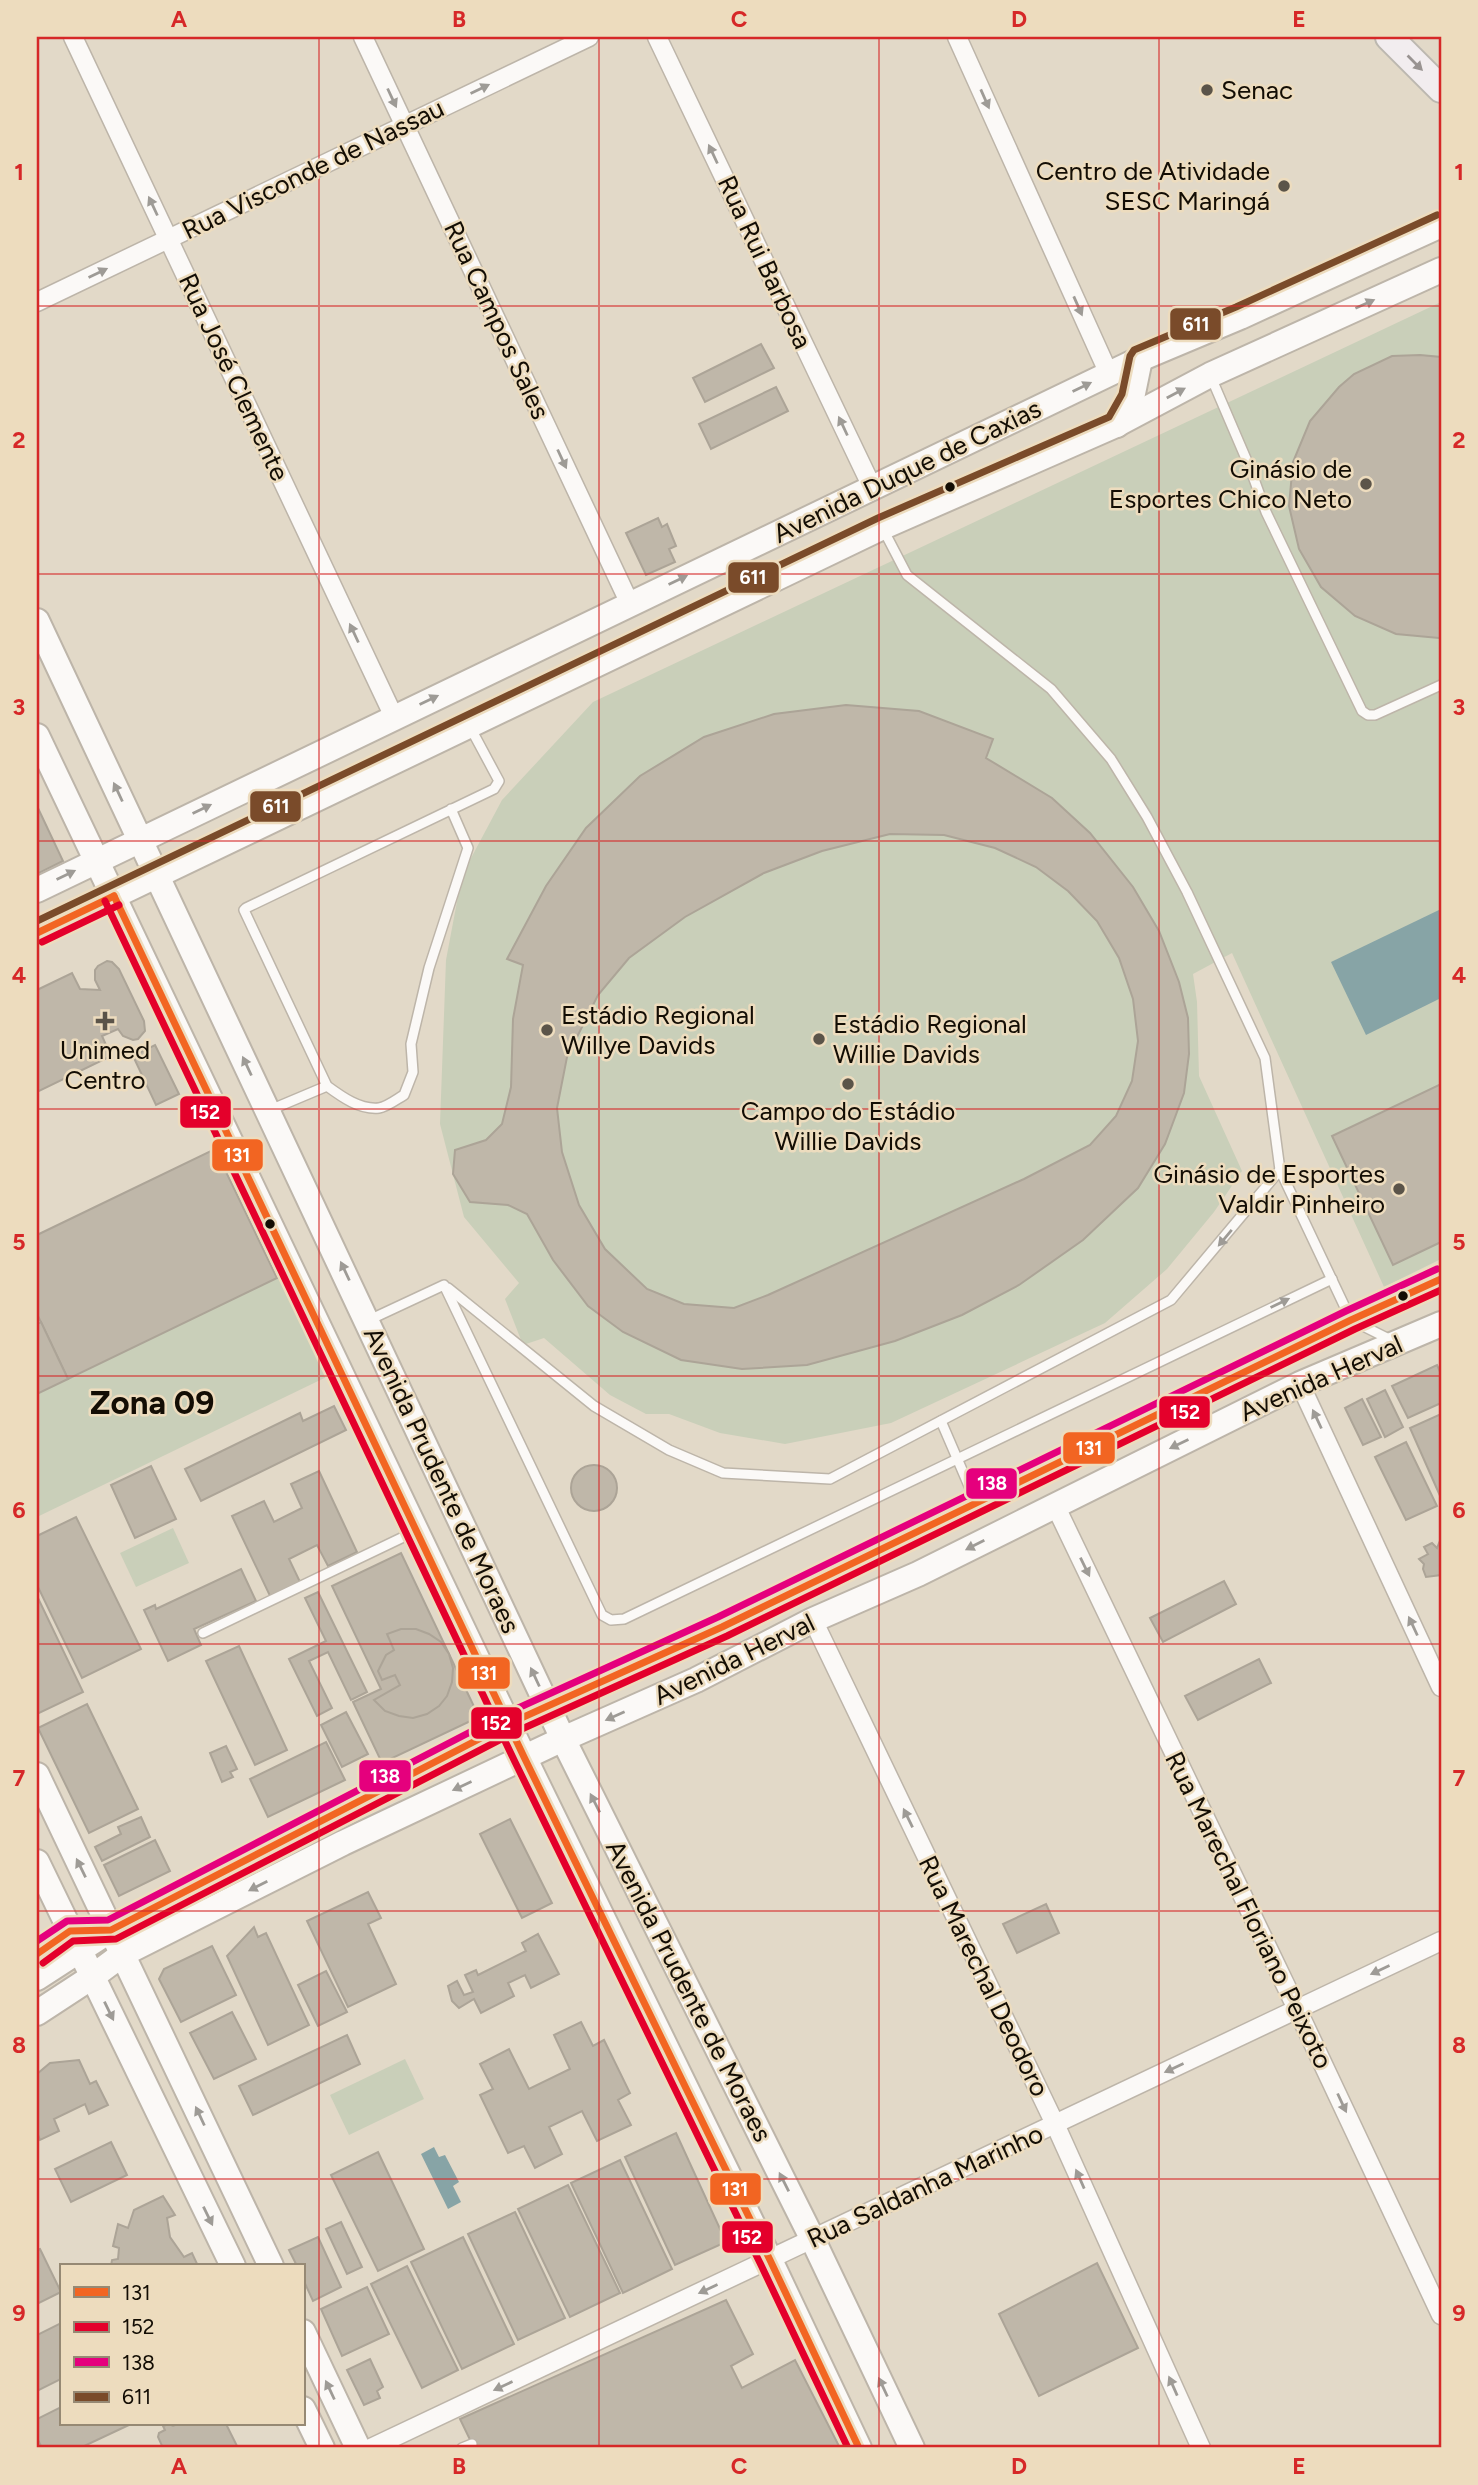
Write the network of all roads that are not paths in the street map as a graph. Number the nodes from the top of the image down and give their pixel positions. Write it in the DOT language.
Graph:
graph roads {
  1 [pos="73,37"];
  2 [pos="363,37"];
  3 [pos="589,37"];
  4 [pos="657,37"];
  5 [pos="957,37"];
  6 [pos="1388,37"];
  7 [pos="1441,89"];
  8 [pos="405,125"];
  9 [pos="1441,225"];
  10 [pos="168,239"];
  11 [pos="1441,270"];
  12 [pos="37,302"];
  13 [pos="1240,317"];
  14 [pos="1303,332"];
  15 [pos="1140,359"];
  16 [pos="1109,374"];
  17 [pos="1210,375"];
  18 [pos="1116,425"];
  19 [pos="872,487"];
  20 [pos="883,527"];
  21 [pos="630,604"];
  22 [pos="37,621"];
  23 [pos="1441,685"];
  24 [pos="394,717"];
  25 [pos="470,726"];
  26 [pos="37,736"];
  27 [pos="451,809"];
  28 [pos="140,839"];
  29 [pos="96,861"];
  30 [pos="157,876"];
  31 [pos="37,890"];
  32 [pos="114,896"];
  33 [pos="37,933"];
  34 [pos="327,1086"];
  35 [pos="268,1111"];
  36 [pos="1280,1170"];
  37 [pos="1332,1279"];
  38 [pos="1441,1279"];
  39 [pos="443,1285"];
  40 [pos="368,1320"];
  41 [pos="1351,1320"];
  42 [pos="1441,1324"];
  43 [pos="1397,1342"];
  44 [pos="1300,1384"];
  45 [pos="940,1421"];
  46 [pos="1116,1435"];
  47 [pos="958,1458"];
  48 [pos="1102,1482"];
  49 [pos="977,1503"];
  50 [pos="1055,1505"];
  51 [pos="417,1530"];
  52 [pos="855,1562"];
  53 [pos="918,1574"];
  54 [pos="813,1620"];
  55 [pos="722,1627"];
  56 [pos="203,1633"];
  57 [pos="696,1680"];
  58 [pos="1441,1688"];
  59 [pos="549,1707"];
  60 [pos="508,1724"];
  61 [pos="563,1739"];
  62 [pos="524,1757"];
  63 [pos="37,1775"];
  64 [pos="303,1829"];
  65 [pos="343,1843"];
  66 [pos="37,1862"];
  67 [pos="110,1930"];
  68 [pos="74,1941"];
  69 [pos="1441,1941"];
  70 [pos="37,1954"];
  71 [pos="122,1954"];
  72 [pos="92,1977"];
  73 [pos="37,1978"];
  74 [pos="1297,2009"];
  75 [pos="37,2013"];
  76 [pos="1055,2124"];
  77 [pos="813,2240"];
  78 [pos="770,2260"];
  79 [pos="232,2264"];
  80 [pos="270,2264"];
  81 [pos="1441,2315"];
  82 [pos="304,2334"];
  83 [pos="304,2411"];
  84 [pos="322,2448"];
  85 [pos="358,2448"];
  86 [pos="371,2448"];
  87 [pos="859,2448"];
  88 [pos="912,2448"];
  89 [pos="1201,2448"];
  10 -- 1 [label="street, Rua José Clemente, one-way"];
  2 -- 8 [label="street, Rua Campos Sales, one-way"];
  8 -- 3 [label="street, Rua Visconde de Nassau, one-way"];
  19 -- 4 [label="street, Rua Rui Barbosa, one-way"];
  5 -- 16 [label="street, one-way"];
  6 -- 7 [label="main road, one-way"];
  8 -- 10 [label="street, Rua Visconde de Nassau"];
  8 -- 21 [label="street, Rua Campos Sales, one-way"];
  9 -- 13 [label="main road, Avenida Duque de Caxias"];
  12 -- 10 [label="street, Rua Visconde de Nassau, one-way"];
  24 -- 10 [label="street, Rua José Clemente, one-way"];
  14 -- 11 [label="main road, Avenida Duque de Caxias, one-way"];
  13 -- 14 [label="main road"];
  13 -- 15 [label="main road, Avenida Duque de Caxias"];
  14 -- 17 [label="main road, Avenida Duque de Caxias"];
  15 -- 16 [label="main road, Avenida Duque de Caxias"];
  15 -- 18 [label="main road"];
  19 -- 16 [label="main road, Avenida Duque de Caxias, one-way"];
  18 -- 17 [label="main road, Avenida Duque de Caxias, one-way"];
  17 -- 23 [label="lane"];
  18 -- 20 [label="main road, Avenida Duque de Caxias"];
  21 -- 19 [label="main road, Avenida Duque de Caxias, one-way"];
  20 -- 25 [label="main road, Avenida Duque de Caxias"];
  20 -- 36 [label="lane"];
  24 -- 21 [label="main road, Avenida Duque de Caxias, one-way"];
  28 -- 22 [label="main road, Avenida Prudente de Moraes, one-way"];
  28 -- 24 [label="main road, Avenida Duque de Caxias, one-way"];
  25 -- 27 [label="lane"];
  25 -- 30 [label="main road, Avenida Duque de Caxias"];
  26 -- 29 [label="main road, Avenida Prudente de Moraes"];
  27 -- 34 [label="lane"];
  27 -- 34 [label="lane"];
  28 -- 29 [label="main road, Avenida Duque de Caxias"];
  28 -- 30 [label="main road, Avenida Prudente de Moraes"];
  31 -- 29 [label="main road, Avenida Duque de Caxias, one-way"];
  29 -- 32 [label="main road, Avenida Prudente de Moraes"];
  30 -- 32 [label="main road, Avenida Duque de Caxias"];
  35 -- 30 [label="main road, Avenida Prudente de Moraes, one-way"];
  32 -- 33 [label="main road, Avenida Duque de Caxias"];
  32 -- 51 [label="main road, Avenida Prudente de Moraes"];
  34 -- 35 [label="lane"];
  40 -- 35 [label="main road, Avenida Prudente de Moraes, one-way"];
  36 -- 37 [label="lane"];
  36 -- 45 [label="lane, one-way"];
  37 -- 41 [label="lane"];
  47 -- 37 [label="lane, one-way"];
  38 -- 41 [label="main road, Avenida Herval"];
  39 -- 40 [label="lane"];
  39 -- 45 [label="lane"];
  39 -- 47 [label="lane"];
  59 -- 40 [label="main road, Avenida Prudente de Moraes, one-way"];
  41 -- 43 [label="lane"];
  41 -- 46 [label="main road, Avenida Herval"];
  42 -- 43 [label="main road, Avenida Herval"];
  43 -- 44 [label="main road, Avenida Herval"];
  44 -- 48 [label="main road, Avenida Herval, one-way"];
  58 -- 44 [label="street, one-way"];
  45 -- 47 [label="lane"];
  46 -- 48 [label="main road"];
  46 -- 49 [label="main road, Avenida Herval"];
  47 -- 49 [label="lane"];
  48 -- 50 [label="main road, Avenida Herval"];
  49 -- 52 [label="main road, Avenida Herval"];
  50 -- 53 [label="main road, Avenida Herval, one-way"];
  50 -- 74 [label="street, Rua Marechal Floriano Peixoto, one-way"];
  51 -- 56 [label="lane"];
  51 -- 60 [label="main road, Avenida Prudente de Moraes"];
  52 -- 53 [label="main road"];
  52 -- 55 [label="main road, Avenida Herval"];
  53 -- 54 [label="main road, Avenida Herval"];
  54 -- 57 [label="main road, Avenida Herval"];
  76 -- 54 [label="street, Rua Marechal Deodoro, one-way"];
  55 -- 57 [label="main road"];
  55 -- 59 [label="main road, Avenida Herval"];
  57 -- 61 [label="main road, Avenida Herval, one-way"];
  59 -- 60 [label="main road, Avenida Herval"];
  59 -- 61 [label="main road, Avenida Prudente de Moraes"];
  60 -- 62 [label="main road, Avenida Prudente de Moraes"];
  60 -- 64 [label="main road, Avenida Herval"];
  61 -- 62 [label="main road, Avenida Herval"];
  77 -- 61 [label="main road, Avenida Prudente de Moraes, one-way"];
  62 -- 65 [label="main road, Avenida Herval, one-way"];
  62 -- 78 [label="main road, Avenida Prudente de Moraes"];
  67 -- 63 [label="main road, one-way"];
  64 -- 65 [label="main road"];
  64 -- 67 [label="main road, Avenida Herval"];
  65 -- 71 [label="main road, Avenida Herval, one-way"];
  66 -- 68 [label="main road"];
  67 -- 68 [label="main road, Avenida Herval"];
  67 -- 71 [label="main road"];
  68 -- 70 [label="lane"];
  68 -- 72 [label="main road"];
  68 -- 73 [label="main road, Avenida Herval"];
  69 -- 74 [label="street, Rua Saldanha Marinho, one-way"];
  71 -- 72 [label="main road, Avenida Herval"];
  80 -- 71 [label="main road, one-way"];
  72 -- 75 [label="main road, Avenida Herval"];
  72 -- 79 [label="main road, one-way"];
  74 -- 76 [label="street, Rua Saldanha Marinho, one-way"];
  74 -- 81 [label="street, Rua Marechal Floriano Peixoto, one-way"];
  76 -- 77 [label="street, Rua Saldanha Marinho"];
  89 -- 76 [label="street, Rua Marechal Deodoro, one-way"];
  77 -- 78 [label="street, Rua Saldanha Marinho"];
  88 -- 77 [label="main road, Avenida Prudente de Moraes, one-way"];
  78 -- 86 [label="street, Rua Saldanha Marinho, one-way"];
  78 -- 87 [label="main road, Avenida Prudente de Moraes"];
  85 -- 82 [label="main road, one-way"];
  83 -- 84 [label="main road"];
}
